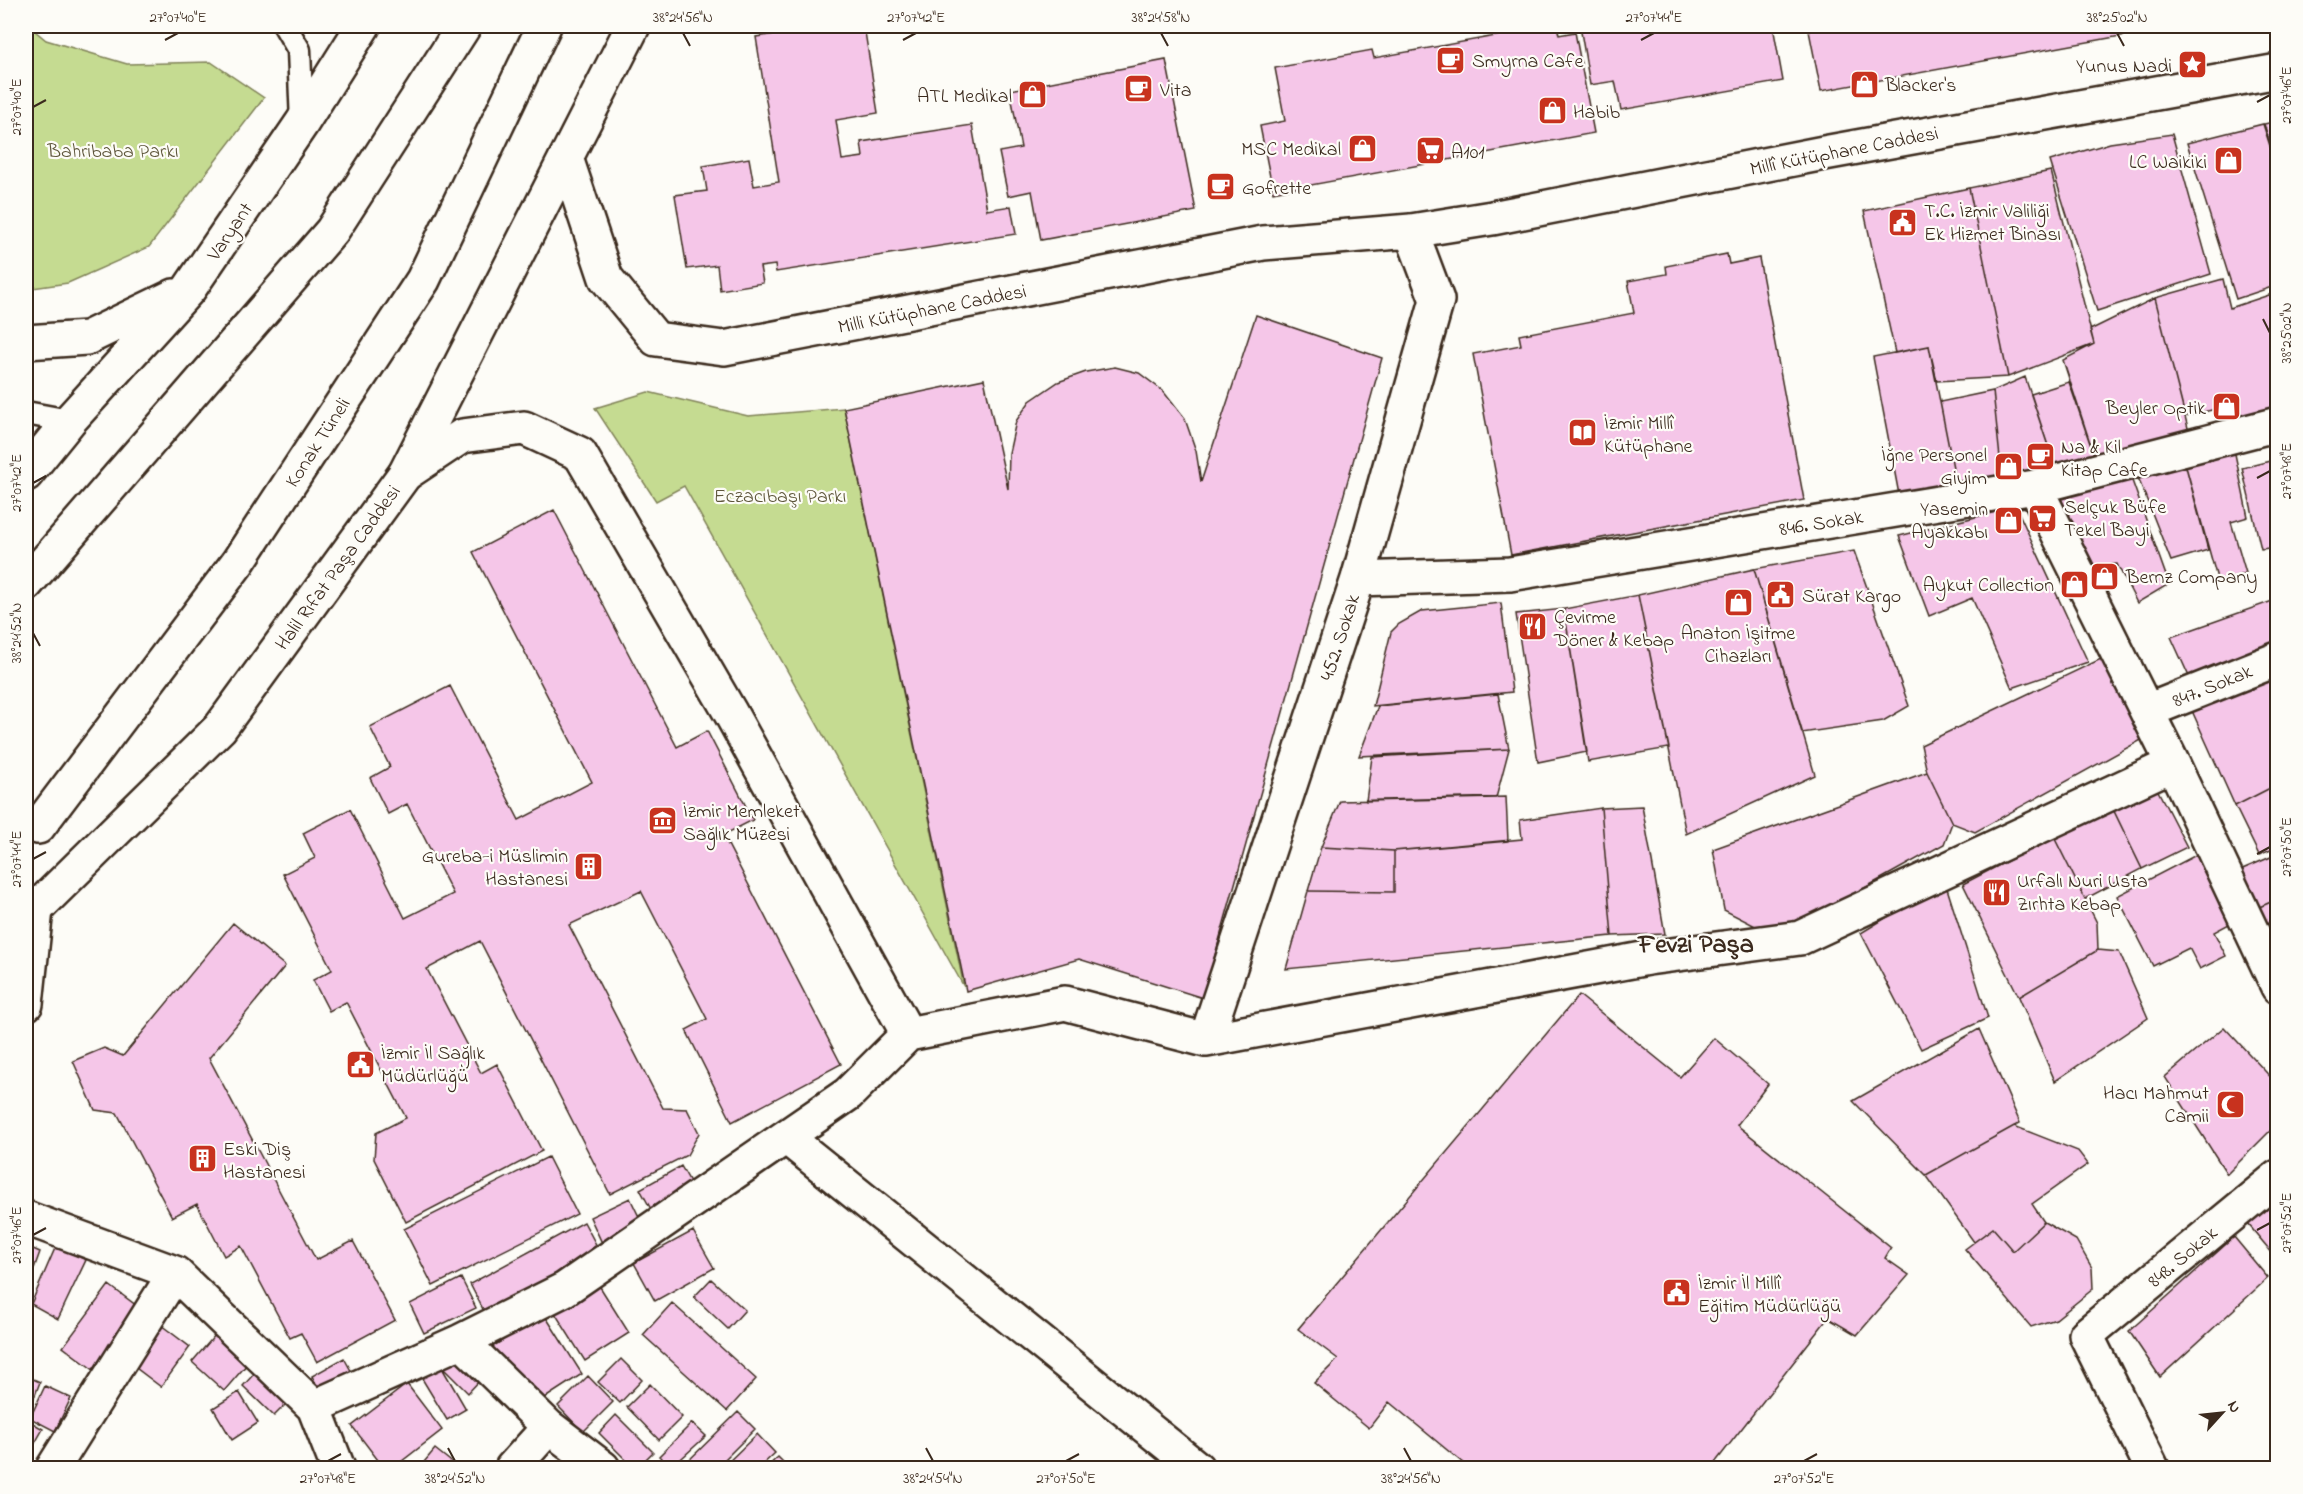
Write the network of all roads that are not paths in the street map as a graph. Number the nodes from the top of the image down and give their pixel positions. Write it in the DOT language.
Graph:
graph roads {
  1 [pos="285,26"];
  2 [pos="363,26"];
  3 [pos="464,26"];
  4 [pos="544,26"];
  5 [pos="633,26"];
  6 [pos="2277,71"];
  7 [pos="302,123"];
  8 [pos="567,158"];
  9 [pos="1411,231"];
  10 [pos="189,289"];
  11 [pos="26,342"];
  12 [pos="26,413"];
  13 [pos="69,421"];
  14 [pos="2277,424"];
  15 [pos="26,474"];
  16 [pos="405,474"];
  17 [pos="2035,487"];
  18 [pos="1358,579"];
  19 [pos="26,584"];
  20 [pos="2277,659"];
  21 [pos="2147,711"];
  22 [pos="2173,764"];
  23 [pos="38,827"];
  24 [pos="29,912"];
  25 [pos="2277,987"];
  26 [pos="26,1004"];
  27 [pos="908,1034"];
  28 [pos="1206,1040"];
  29 [pos="786,1137"];
  30 [pos="2277,1177"];
  31 [pos="26,1218"];
  32 [pos="175,1273"];
  33 [pos="461,1341"];
  34 [pos="314,1407"];
  35 [pos="549,1427"];
  36 [pos="53,1468"];
  37 [pos="338,1468"];
  38 [pos="512,1468"];
  39 [pos="603,1468"];
  40 [pos="1197,1468"];
  41 [pos="2152,1468"];
  1 -- 7 [label="lane"];
  2 -- 7 [label="street, Varyant"];
  3 -- 19 [label="street"];
  4 -- 23 [label="street, Konak Tüneli"];
  5 -- 8 [label="street, Halil Rıfat Paşa Caddesi"];
  6 -- 9 [label="street, Millî Kütüphane Caddesi"];
  7 -- 10 [label="street, Varyant"];
  8 -- 9 [label="street, Milli Kütüphane Caddesi"];
  8 -- 16 [label="street, Halil Rıfat Paşa Caddesi"];
  9 -- 18 [label="street, 452. Sokak"];
  10 -- 11 [label="street"];
  10 -- 13 [label="street, Varyant"];
  12 -- 13 [label="lane"];
  13 -- 15 [label="street, Varyant"];
  14 -- 17 [label="street, 846. Sokak"];
  16 -- 24 [label="street, Halil Rıfat Paşa Caddesi"];
  16 -- 27 [label="street"];
  17 -- 18 [label="street, 846. Sokak"];
  17 -- 21 [label="street"];
  18 -- 28 [label="street, 452. Sokak"];
  20 -- 21 [label="street, 847. Sokak"];
  21 -- 22 [label="street"];
  22 -- 25 [label="street"];
  22 -- 28 [label="street"];
  24 -- 26 [label="street"];
  27 -- 28 [label="street"];
  27 -- 29 [label="street"];
  29 -- 33 [label="street"];
  29 -- 40 [label="street"];
  30 -- 41 [label="street, 848. Sokak"];
  31 -- 32 [label="street"];
  32 -- 34 [label="street"];
  32 -- 36 [label="street"];
  33 -- 34 [label="street"];
  33 -- 35 [label="street"];
  34 -- 37 [label="street"];
  35 -- 38 [label="street"];
  35 -- 39 [label="street"];
}
